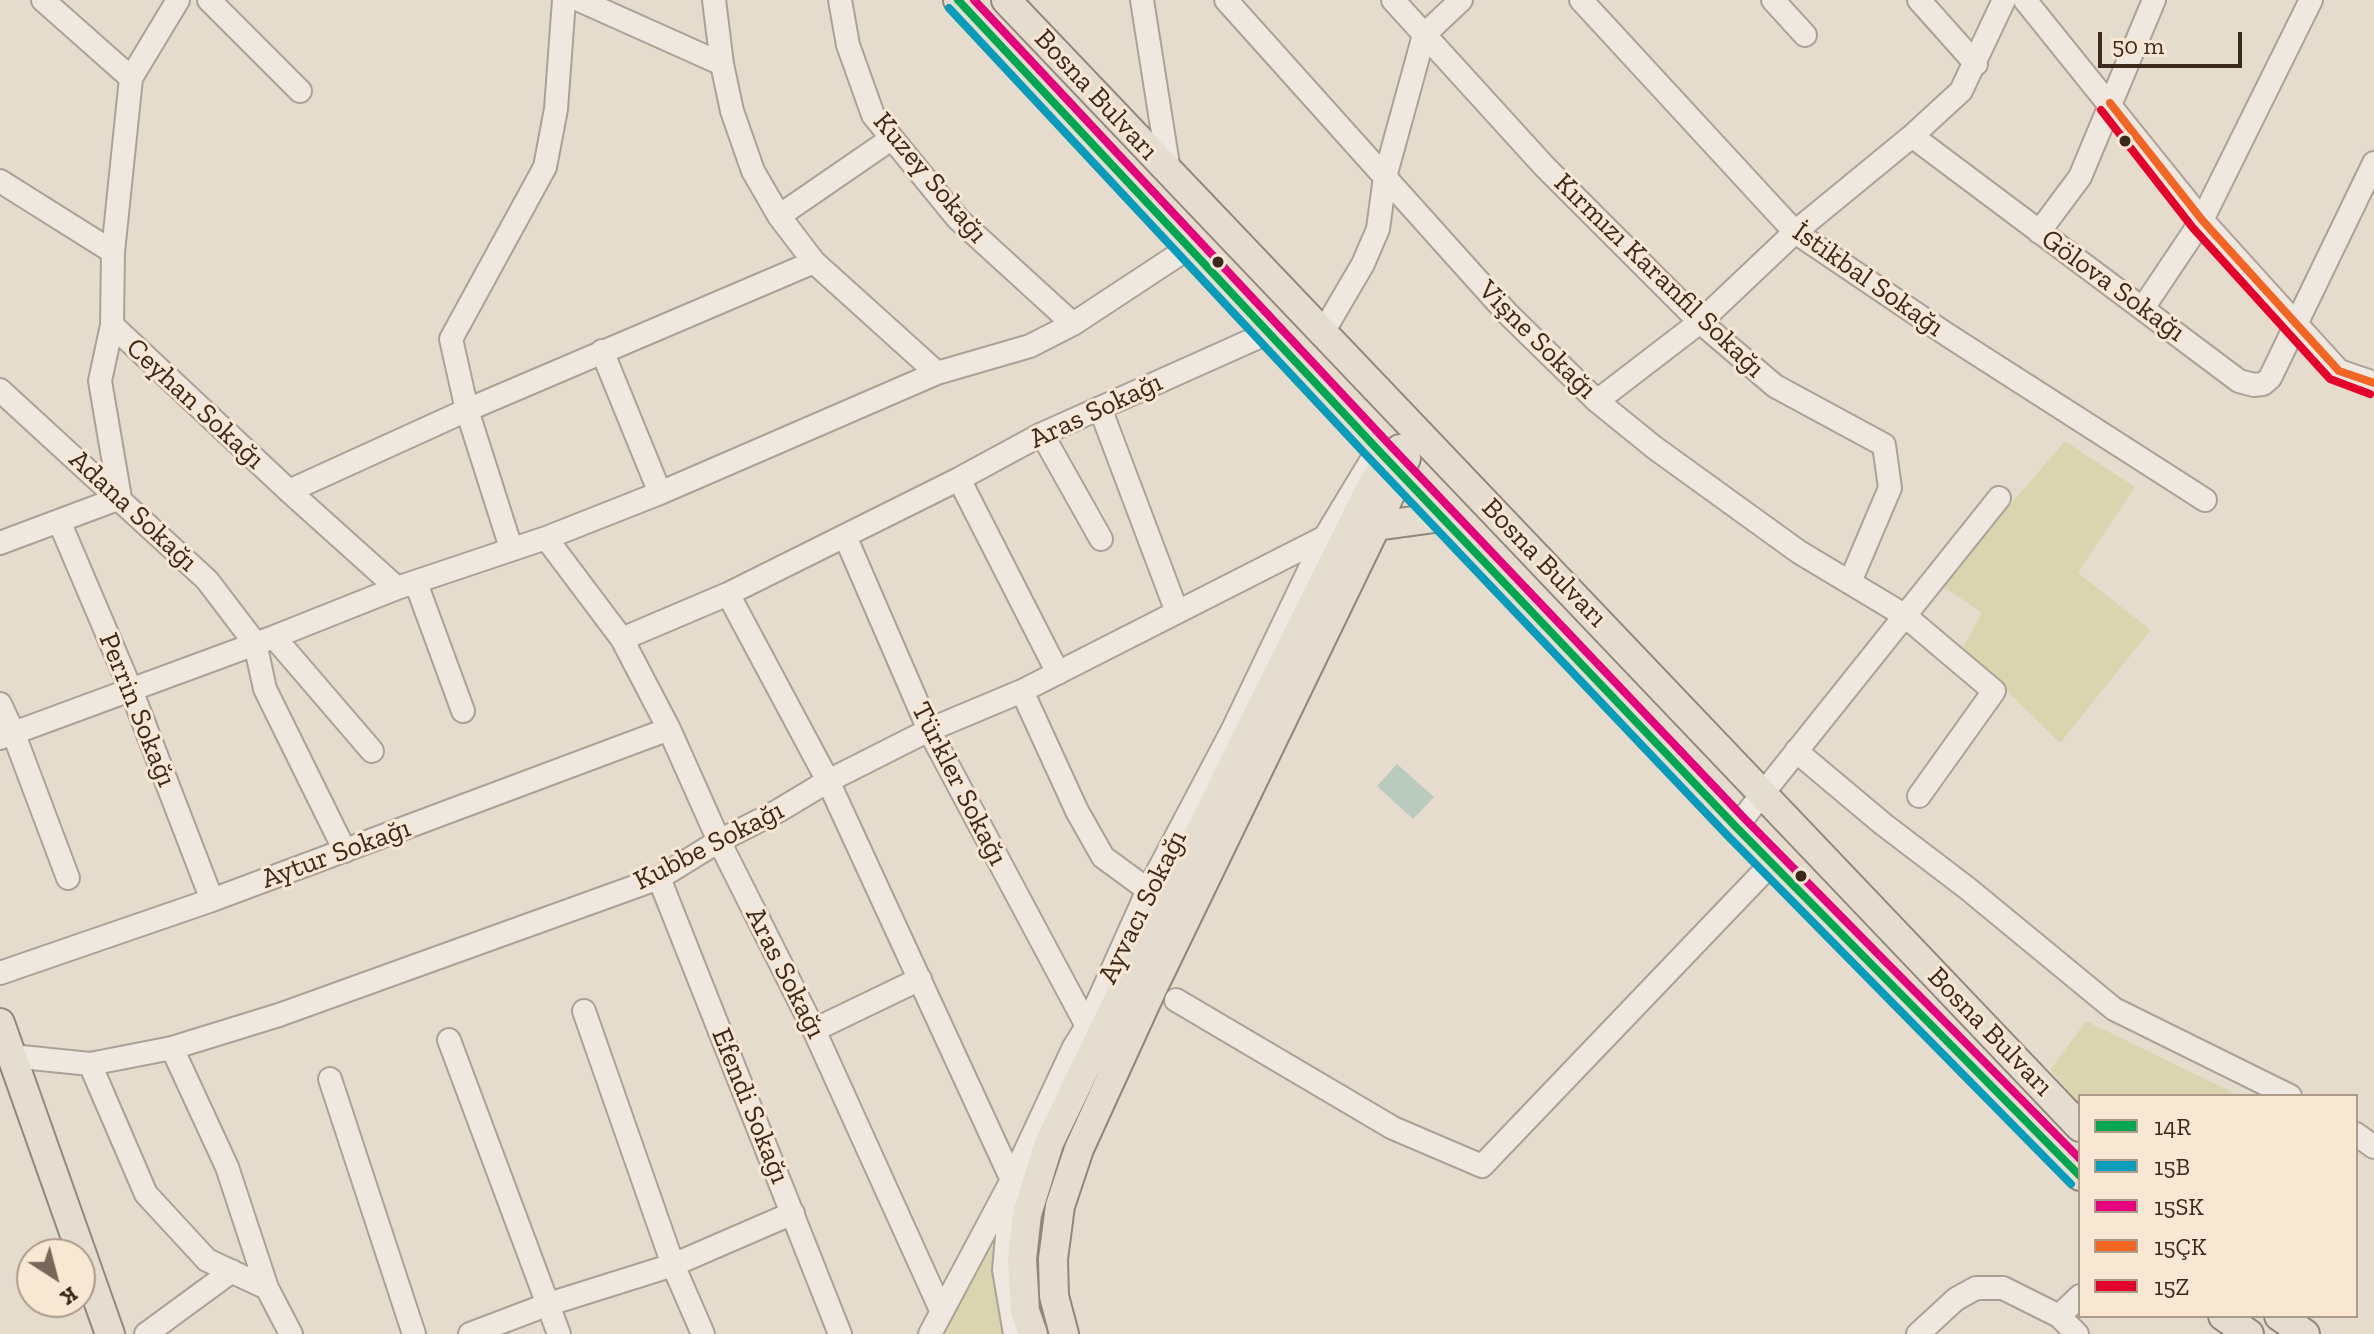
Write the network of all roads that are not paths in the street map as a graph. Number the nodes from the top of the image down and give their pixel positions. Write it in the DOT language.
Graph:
graph roads {
  1 [pos="43,0"];
  2 [pos="178,0"];
  3 [pos="209,0"];
  4 [pos="564,0"];
  5 [pos="579,0"];
  6 [pos="714,0"];
  7 [pos="840,0"];
  8 [pos="958,0"];
  9 [pos="1006,0"];
  10 [pos="1142,0"];
  11 [pos="1226,0"];
  12 [pos="1393,0"];
  13 [pos="1461,0"];
  14 [pos="1581,0"];
  15 [pos="1773,0"];
  16 [pos="1919,0"];
  17 [pos="2004,0"];
  18 [pos="2025,0"];
  19 [pos="2154,0"];
  20 [pos="2311,0"];
  21 [pos="1424,35"];
  22 [pos="1805,35"];
  23 [pos="722,64"];
  24 [pos="1976,64"];
  25 [pos="131,78"];
  26 [pos="300,91"];
  27 [pos="2110,103"];
  28 [pos="1912,136"];
  29 [pos="891,139"];
  30 [pos="2374,163"];
  31 [pos="1169,171"];
  32 [pos="1385,177"];
  33 [pos="0,181"];
  34 [pos="779,216"];
  35 [pos="2202,220"];
  36 [pos="1795,232"];
  37 [pos="2039,232"];
  38 [pos="1190,247"];
  39 [pos="113,252"];
  40 [pos="814,262"];
  41 [pos="2143,308"];
  42 [pos="1700,322"];
  43 [pos="1073,324"];
  44 [pos="112,325"];
  45 [pos="2297,325"];
  46 [pos="1270,332"];
  47 [pos="1322,334"];
  48 [pos="602,351"];
  49 [pos="937,373"];
  50 [pos="2374,383"];
  51 [pos="0,390"];
  52 [pos="1597,401"];
  53 [pos="1100,408"];
  54 [pos="467,410"];
  55 [pos="1418,433"];
  56 [pos="1042,434"];
  57 [pos="1388,461"];
  58 [pos="959,479"];
  59 [pos="1365,485"];
  60 [pos="289,491"];
  61 [pos="660,493"];
  62 [pos="120,498"];
  63 [pos="1999,498"];
  64 [pos="2205,500"];
  65 [pos="1442,517"];
  66 [pos="59,521"];
  67 [pos="1376,526"];
  68 [pos="845,536"];
  69 [pos="1325,537"];
  70 [pos="546,538"];
  71 [pos="1101,539"];
  72 [pos="0,543"];
  73 [pos="511,548"];
  74 [pos="1850,582"];
  75 [pos="406,585"];
  76 [pos="728,594"];
  77 [pos="1177,612"];
  78 [pos="1904,615"];
  79 [pos="622,639"];
  80 [pos="265,640"];
  81 [pos="1058,673"];
  82 [pos="131,690"];
  83 [pos="1022,691"];
  84 [pos="0,704"];
  85 [pos="463,711"];
  86 [pos="669,729"];
  87 [pos="929,730"];
  88 [pos="7,735"];
  89 [pos="372,751"];
  90 [pos="1796,751"];
  91 [pos="828,781"];
  92 [pos="1763,794"];
  93 [pos="1919,796"];
  94 [pos="1736,827"];
  95 [pos="719,841"];
  96 [pos="345,851"];
  97 [pos="1772,863"];
  98 [pos="68,878"];
  99 [pos="659,878"];
  100 [pos="1148,890"];
  101 [pos="212,900"];
  102 [pos="0,973"];
  103 [pos="920,979"];
  104 [pos="1176,1000"];
  105 [pos="584,1011"];
  106 [pos="0,1023"];
  107 [pos="1087,1026"];
  108 [pos="814,1030"];
  109 [pos="449,1040"];
  110 [pos="172,1048"];
  111 [pos="12,1056"];
  112 [pos="90,1064"];
  113 [pos="330,1079"];
  114 [pos="2286,1094"];
  115 [pos="2078,1125"];
  116 [pos="2078,1174"];
  117 [pos="1012,1180"];
  118 [pos="793,1213"];
  119 [pos="77,1238"];
  120 [pos="673,1265"];
  121 [pos="232,1271"];
  122 [pos="96,1286"];
  123 [pos="267,1288"];
  124 [pos="96,1293"];
  125 [pos="2078,1298"];
  126 [pos="549,1304"];
  127 [pos="941,1310"];
  128 [pos="2059,1316"];
  129 [pos="2226,1318"];
  130 [pos="2282,1318"];
  131 [pos="110,1334"];
  132 [pos="122,1334"];
  133 [pos="146,1334"];
  134 [pos="291,1334"];
  135 [pos="414,1334"];
  136 [pos="470,1334"];
  137 [pos="559,1334"];
  138 [pos="703,1334"];
  139 [pos="840,1334"];
  140 [pos="930,1334"];
  141 [pos="1015,1334"];
  142 [pos="1033,1334"];
  143 [pos="1064,1334"];
  144 [pos="1918,1334"];
  145 [pos="2077,1334"];
  146 [pos="2249,1334"];
  147 [pos="2305,1334"];
  1 -- 25 [label="street"];
  2 -- 25 [label="street"];
  3 -- 26 [label="street"];
  4 -- 54 [label="street"];
  5 -- 23 [label="street"];
  6 -- 23 [label="street"];
  7 -- 29 [label="street, Kuzey Sokağı"];
  8 -- 38 [label="main road, Bosna Bulvarı"];
  9 -- 31 [label="main road, Bosna Bulvarı"];
  10 -- 31 [label="street"];
  11 -- 32 [label="street, Vişne Sokağı"];
  12 -- 21 [label="street, Kırmızı Karanfil Sokağı"];
  13 -- 21 [label="street"];
  14 -- 36 [label="street, İstikbal Sokağı"];
  15 -- 22 [label="street"];
  16 -- 24 [label="street"];
  17 -- 24 [label="street"];
  18 -- 27 [label="street"];
  19 -- 27 [label="street"];
  20 -- 35 [label="street"];
  21 -- 32 [label="street"];
  21 -- 42 [label="street, Kırmızı Karanfil Sokağı"];
  23 -- 34 [label="street"];
  24 -- 28 [label="street"];
  25 -- 39 [label="street, Ceyhan Sokağı"];
  27 -- 35 [label="street"];
  27 -- 37 [label="street"];
  28 -- 36 [label="street"];
  28 -- 37 [label="street, Gölova Sokağı"];
  29 -- 34 [label="street"];
  29 -- 43 [label="street, Kuzey Sokağı"];
  30 -- 45 [label="street"];
  31 -- 47 [label="main road, Bosna Bulvarı"];
  32 -- 47 [label="street"];
  32 -- 52 [label="street, Vişne Sokağı"];
  33 -- 39 [label="street"];
  34 -- 40 [label="street"];
  35 -- 41 [label="street"];
  35 -- 45 [label="street"];
  36 -- 42 [label="street"];
  36 -- 64 [label="street, İstikbal Sokağı"];
  37 -- 41 [label="street, Gölova Sokağı"];
  38 -- 43 [label="street"];
  38 -- 46 [label="main road, Bosna Bulvarı"];
  39 -- 44 [label="street, Ceyhan Sokağı"];
  40 -- 48 [label="street"];
  40 -- 49 [label="street"];
  41 -- 45 [label="street, Gölova Sokağı"];
  42 -- 52 [label="street"];
  42 -- 74 [label="street, Kırmızı Karanfil Sokağı"];
  43 -- 49 [label="street"];
  44 -- 60 [label="street, Ceyhan Sokağı"];
  44 -- 62 [label="street"];
  45 -- 50 [label="street"];
  46 -- 53 [label="street, Aras Sokağı"];
  46 -- 57 [label="main road, Bosna Bulvarı"];
  47 -- 55 [label="main road, Bosna Bulvarı"];
  48 -- 54 [label="street"];
  48 -- 61 [label="street"];
  49 -- 61 [label="street"];
  51 -- 62 [label="street, Adana Sokağı"];
  52 -- 74 [label="street, Vişne Sokağı"];
  53 -- 56 [label="street, Aras Sokağı"];
  53 -- 77 [label="street"];
  54 -- 60 [label="street"];
  54 -- 73 [label="street"];
  55 -- 57 [label="main road"];
  55 -- 92 [label="main road, Bosna Bulvarı"];
  56 -- 58 [label="street, Aras Sokağı"];
  56 -- 71 [label="street"];
  57 -- 59 [label="main road"];
  57 -- 65 [label="main road, Bosna Bulvarı"];
  57 -- 67 [label="main road, Ayvacı Sokağı"];
  58 -- 68 [label="street, Aras Sokağı"];
  58 -- 81 [label="street"];
  59 -- 69 [label="street, Ayvacı Sokağı"];
  59 -- 142 [label="main road"];
  60 -- 75 [label="street, Ceyhan Sokağı"];
  61 -- 70 [label="street"];
  62 -- 66 [label="street"];
  62 -- 80 [label="street, Adana Sokağı"];
  63 -- 78 [label="street"];
  65 -- 67 [label="main road"];
  65 -- 94 [label="main road, Bosna Bulvarı"];
  66 -- 72 [label="street"];
  66 -- 82 [label="street, Perrin Sokağı"];
  67 -- 143 [label="main road, Ayvacı Sokağı"];
  68 -- 76 [label="street, Aras Sokağı"];
  68 -- 87 [label="street, Türkler Sokağı"];
  69 -- 77 [label="street, Kubbe Sokağı"];
  69 -- 100 [label="street, Ayvacı Sokağı"];
  70 -- 73 [label="street"];
  70 -- 79 [label="street, Aras Sokağı"];
  73 -- 75 [label="street"];
  74 -- 78 [label="street, Vişne Sokağı"];
  75 -- 80 [label="street"];
  75 -- 85 [label="street"];
  76 -- 79 [label="street, Aras Sokağı"];
  76 -- 91 [label="street"];
  77 -- 81 [label="street, Kubbe Sokağı"];
  78 -- 90 [label="street"];
  78 -- 93 [label="street, Vişne Sokağı"];
  79 -- 86 [label="street, Aras Sokağı"];
  80 -- 82 [label="street"];
  80 -- 89 [label="street, Adana Sokağı"];
  80 -- 96 [label="street"];
  81 -- 83 [label="street, Kubbe Sokağı"];
  82 -- 88 [label="street"];
  82 -- 101 [label="street, Perrin Sokağı"];
  83 -- 87 [label="street, Kubbe Sokağı"];
  83 -- 100 [label="street"];
  84 -- 88 [label="street"];
  86 -- 95 [label="street, Aras Sokağı"];
  86 -- 96 [label="street, Aytur Sokağı"];
  87 -- 91 [label="street, Kubbe Sokağı"];
  87 -- 107 [label="street, Türkler Sokağı"];
  88 -- 98 [label="street"];
  90 -- 92 [label="street"];
  90 -- 114 [label="street"];
  91 -- 95 [label="street, Kubbe Sokağı"];
  91 -- 103 [label="street"];
  92 -- 94 [label="street"];
  92 -- 115 [label="main road, Bosna Bulvarı"];
  94 -- 97 [label="main road, Bosna Bulvarı"];
  95 -- 99 [label="street, Kubbe Sokağı"];
  95 -- 108 [label="street, Aras Sokağı"];
  96 -- 101 [label="street, Aytur Sokağı"];
  97 -- 104 [label="street"];
  97 -- 116 [label="main road, Bosna Bulvarı"];
  99 -- 110 [label="street, Kubbe Sokağı"];
  99 -- 118 [label="street, Efendi Sokağı"];
  100 -- 107 [label="street, Ayvacı Sokağı"];
  101 -- 102 [label="street, Aytur Sokağı"];
  103 -- 108 [label="street"];
  103 -- 117 [label="street"];
  105 -- 120 [label="street"];
  106 -- 111 [label="main road"];
  107 -- 117 [label="street, Ayvacı Sokağı"];
  108 -- 127 [label="street, Aras Sokağı"];
  109 -- 126 [label="street"];
  110 -- 112 [label="street, Kubbe Sokağı"];
  110 -- 123 [label="street"];
  111 -- 112 [label="street, Kubbe Sokağı"];
  111 -- 119 [label="main road"];
  112 -- 121 [label="street"];
  113 -- 135 [label="street"];
  117 -- 127 [label="street, Ayvacı Sokağı"];
  117 -- 141 [label="street"];
  118 -- 120 [label="street"];
  118 -- 139 [label="street, Efendi Sokağı"];
  120 -- 126 [label="street"];
  120 -- 138 [label="street"];
  121 -- 123 [label="street"];
  121 -- 133 [label="street"];
  122 -- 132 [label="main road"];
  123 -- 134 [label="street"];
  124 -- 131 [label="main road"];
  125 -- 128 [label="street"];
  126 -- 136 [label="street"];
  126 -- 137 [label="street"];
  127 -- 140 [label="street, Ayvacı Sokağı"];
  128 -- 144 [label="street"];
  128 -- 145 [label="street"];
  129 -- 146 [label="main road"];
  130 -- 147 [label="main road"];
}
